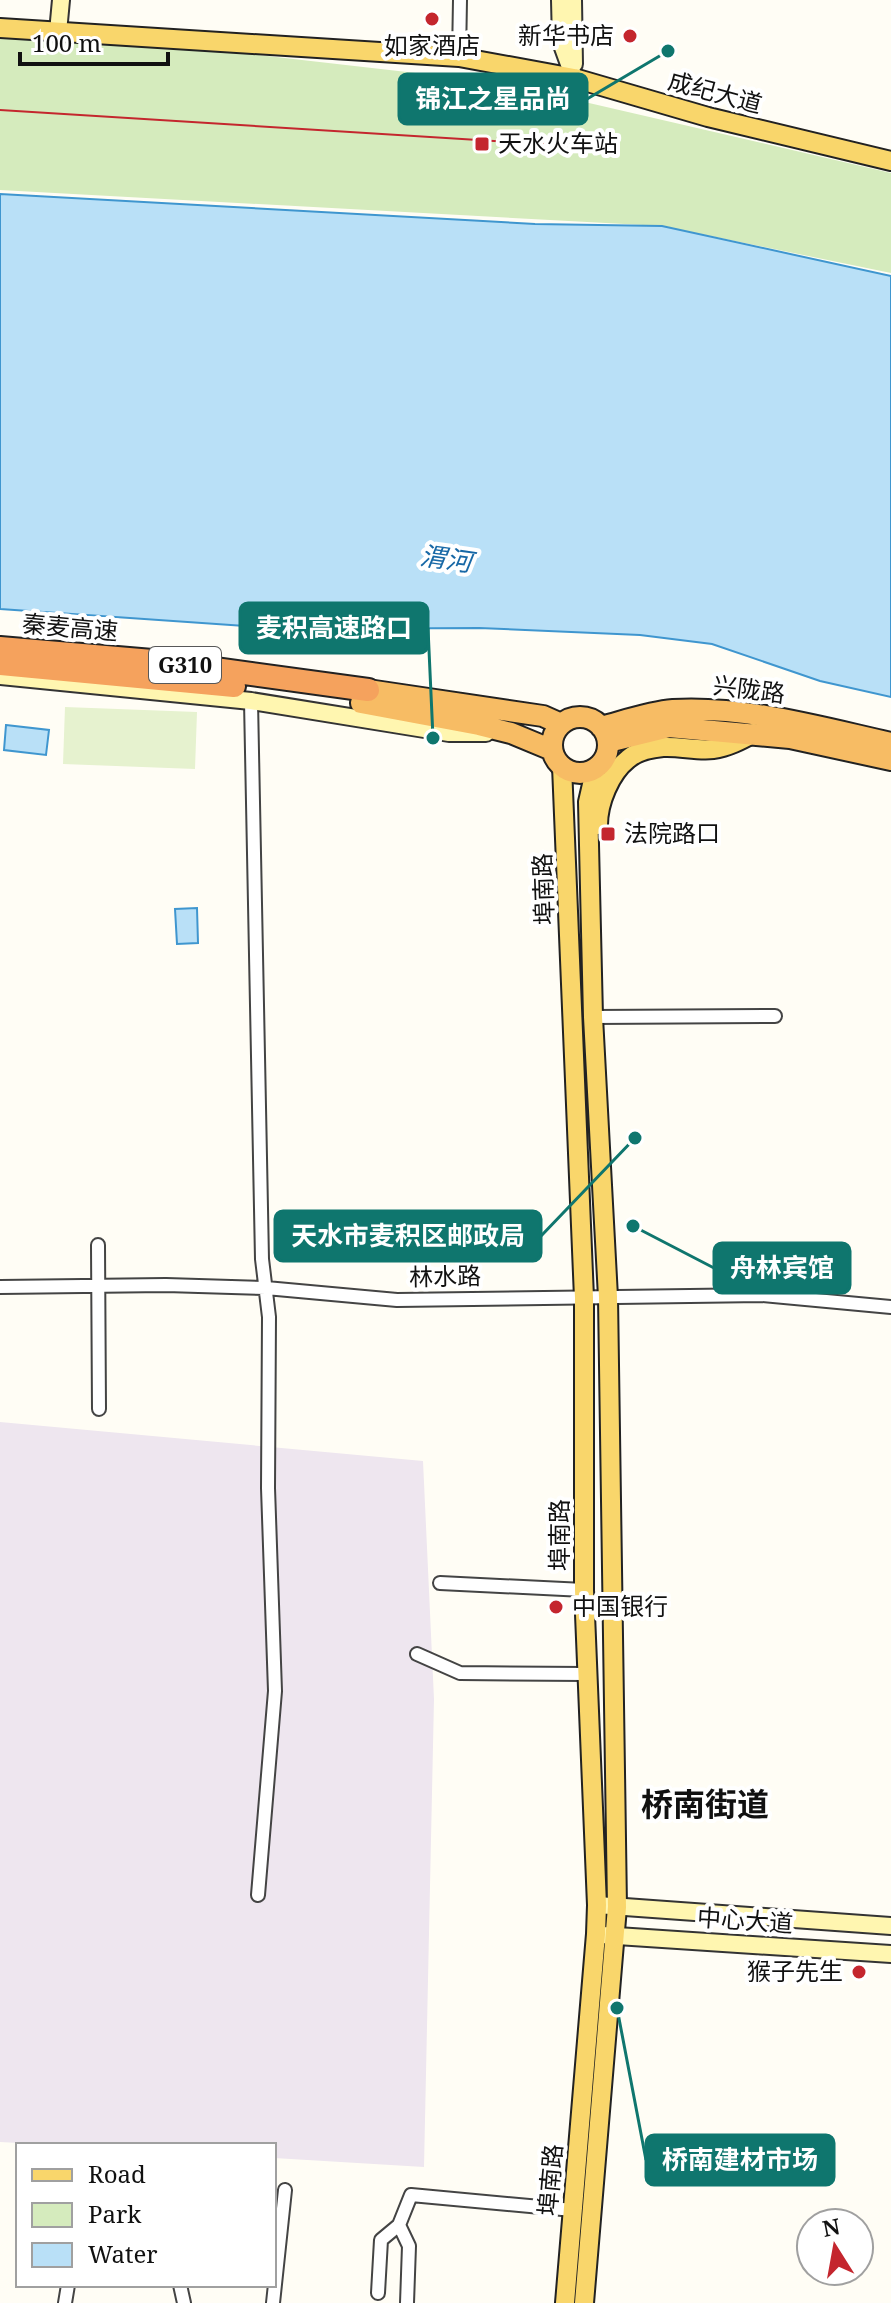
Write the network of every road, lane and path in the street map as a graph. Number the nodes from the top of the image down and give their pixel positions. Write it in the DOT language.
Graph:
graph roads {
  1 [pos="61,0"];
  2 [pos="460,0"];
  3 [pos="560,0"];
  4 [pos="573,0"];
  5 [pos="0,28"];
  6 [pos="58,32"];
  7 [pos="459,57"];
  8 [pos="574,78"];
  9 [pos="891,161"];
  10 [pos="0,648"];
  11 [pos="0,664"];
  12 [pos="0,676"];
  13 [pos="364,696"];
  14 [pos="251,701"];
  15 [pos="561,724"];
  16 [pos="511,733"];
  17 [pos="754,733"];
  18 [pos="604,734"];
  19 [pos="891,743"];
  20 [pos="557,758"];
  21 [pos="891,760"];
  22 [pos="596,767"];
  23 [pos="589,820"];
  24 [pos="566,823"];
  25 [pos="591,895"];
  26 [pos="775,1016"];
  27 [pos="593,1017"];
  28 [pos="98,1245"];
  29 [pos="99,1286"];
  30 [pos="0,1287"];
  31 [pos="266,1288"];
  32 [pos="608,1297"];
  33 [pos="584,1298"];
  34 [pos="891,1307"];
  35 [pos="99,1409"];
  36 [pos="440,1583"];
  37 [pos="584,1590"];
  38 [pos="417,1654"];
  39 [pos="586,1674"];
  40 [pos="258,1895"];
  41 [pos="597,1905"];
  42 [pos="617,1907"];
  43 [pos="891,1926"];
  44 [pos="596,1934"];
  45 [pos="617,1937"];
  46 [pos="891,1954"];
  47 [pos="285,2190"];
  48 [pos="573,2210"];
  49 [pos="399,2225"];
  50 [pos="276,2275"];
  51 [pos="378,2293"];
  52 [pos="407,2303"];
  53 [pos="565,2303"];
  54 [pos="584,2303"];
  1 -- 6 [label="main road"];
  2 -- 7 [label="street"];
  3 -- 8 [label="main road"];
  4 -- 8 [label="main road"];
  5 -- 6 [label="main road, 成纪大道"];
  6 -- 7 [label="main road, 成纪大道"];
  7 -- 8 [label="main road, 成纪大道"];
  8 -- 9 [label="main road, 成纪大道"];
  10 -- 13 [label="highway, 秦麦高速 / G310"];
  11 -- 13 [label="highway, 秦麦高速 / G310"];
  12 -- 14 [label="main road"];
  13 -- 15 [label="highway, 秦麦高速 / G310"];
  13 -- 16 [label="highway, 秦麦高速 / G310"];
  14 -- 16 [label="main road"];
  14 -- 31 [label="street"];
  15 -- 18 [label="highway"];
  15 -- 20 [label="highway"];
  16 -- 20 [label="highway, 秦麦高速 / G310"];
  17 -- 18 [label="highway, 兴陇路"];
  17 -- 21 [label="highway, 兴陇路"];
  17 -- 25 [label="main road"];
  18 -- 19 [label="highway, 兴陇路"];
  18 -- 22 [label="highway"];
  20 -- 22 [label="highway"];
  20 -- 24 [label="main road, 埠南路"];
  22 -- 23 [label="main road, 埠南路"];
  23 -- 24 [label="main road"];
  23 -- 25 [label="main road, 埠南路"];
  24 -- 33 [label="main road, 埠南路"];
  25 -- 27 [label="main road, 埠南路"];
  26 -- 27 [label="street"];
  27 -- 32 [label="main road, 埠南路"];
  28 -- 29 [label="street"];
  29 -- 30 [label="street, 林水路"];
  29 -- 31 [label="street, 林水路"];
  29 -- 35 [label="street"];
  31 -- 33 [label="street, 林水路"];
  31 -- 40 [label="street"];
  32 -- 33 [label="street, 林水路"];
  32 -- 34 [label="street, 林水路"];
  32 -- 42 [label="main road, 埠南路"];
  33 -- 37 [label="main road, 埠南路"];
  36 -- 37 [label="street"];
  37 -- 39 [label="main road, 埠南路"];
  38 -- 39 [label="street"];
  39 -- 41 [label="main road, 埠南路"];
  41 -- 42 [label="main road, 中心大道"];
  41 -- 44 [label="main road, 埠南路"];
  42 -- 43 [label="main road, 中心大道"];
  42 -- 45 [label="main road, 埠南路"];
  44 -- 45 [label="main road, 中心大道"];
  44 -- 48 [label="main road, 埠南路"];
  45 -- 46 [label="main road, 中心大道"];
  45 -- 54 [label="main road, 埠南路"];
  47 -- 50 [label="street"];
  48 -- 49 [label="street"];
  48 -- 53 [label="main road, 埠南路"];
  49 -- 51 [label="street"];
  49 -- 52 [label="street"];
}
